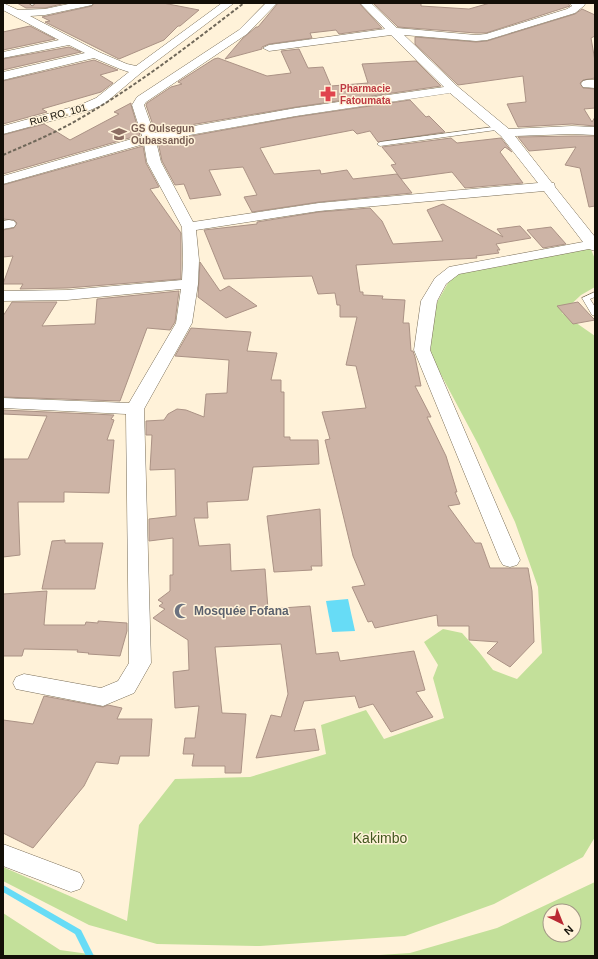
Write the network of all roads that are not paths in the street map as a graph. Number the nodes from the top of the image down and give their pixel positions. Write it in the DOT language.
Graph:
graph roads {
  1 [pos="88,3"];
  2 [pos="229,3"];
  3 [pos="272,3"];
  4 [pos="365,3"];
  5 [pos="581,4"];
  6 [pos="3,6"];
  7 [pos="16,13"];
  8 [pos="3,17"];
  9 [pos="394,31"];
  10 [pos="70,41"];
  11 [pos="269,48"];
  12 [pos="95,54"];
  13 [pos="3,55"];
  14 [pos="138,70"];
  15 [pos="3,76"];
  16 [pos="453,89"];
  17 [pos="3,130"];
  18 [pos="503,131"];
  19 [pos="595,131"];
  20 [pos="149,138"];
  21 [pos="380,144"];
  22 [pos="3,180"];
  23 [pos="549,186"];
  24 [pos="189,227"];
  25 [pos="594,245"];
  26 [pos="190,284"];
  27 [pos="595,294"];
  28 [pos="3,296"];
  29 [pos="595,313"];
  30 [pos="3,403"];
  31 [pos="135,409"];
  32 [pos="510,560"];
  33 [pos="24,683"];
  34 [pos="3,855"];
  35 [pos="71,881"];
  1 -- 7 [label="street"];
  2 -- 14 [label="street, Rue RO. 101"];
  3 -- 20 [label="street"];
  4 -- 9 [label="street"];
  5 -- 9 [label="street"];
  6 -- 7 [label="street"];
  7 -- 8 [label="street"];
  7 -- 10 [label="street"];
  9 -- 11 [label="street"];
  9 -- 16 [label="street"];
  10 -- 12 [label="street"];
  10 -- 13 [label="street"];
  12 -- 14 [label="street"];
  12 -- 15 [label="street"];
  14 -- 17 [label="street, Rue RO. 101"];
  16 -- 18 [label="street"];
  16 -- 20 [label="street"];
  18 -- 19 [label="street"];
  18 -- 21 [label="lane"];
  18 -- 23 [label="street"];
  20 -- 22 [label="street"];
  20 -- 24 [label="street"];
  23 -- 24 [label="street"];
  23 -- 25 [label="street"];
  24 -- 26 [label="street"];
  25 -- 32 [label="street"];
  26 -- 28 [label="street"];
  26 -- 31 [label="street"];
  27 -- 29 [label="lane"];
  30 -- 31 [label="street"];
  31 -- 33 [label="street"];
  34 -- 35 [label="street"];
}
